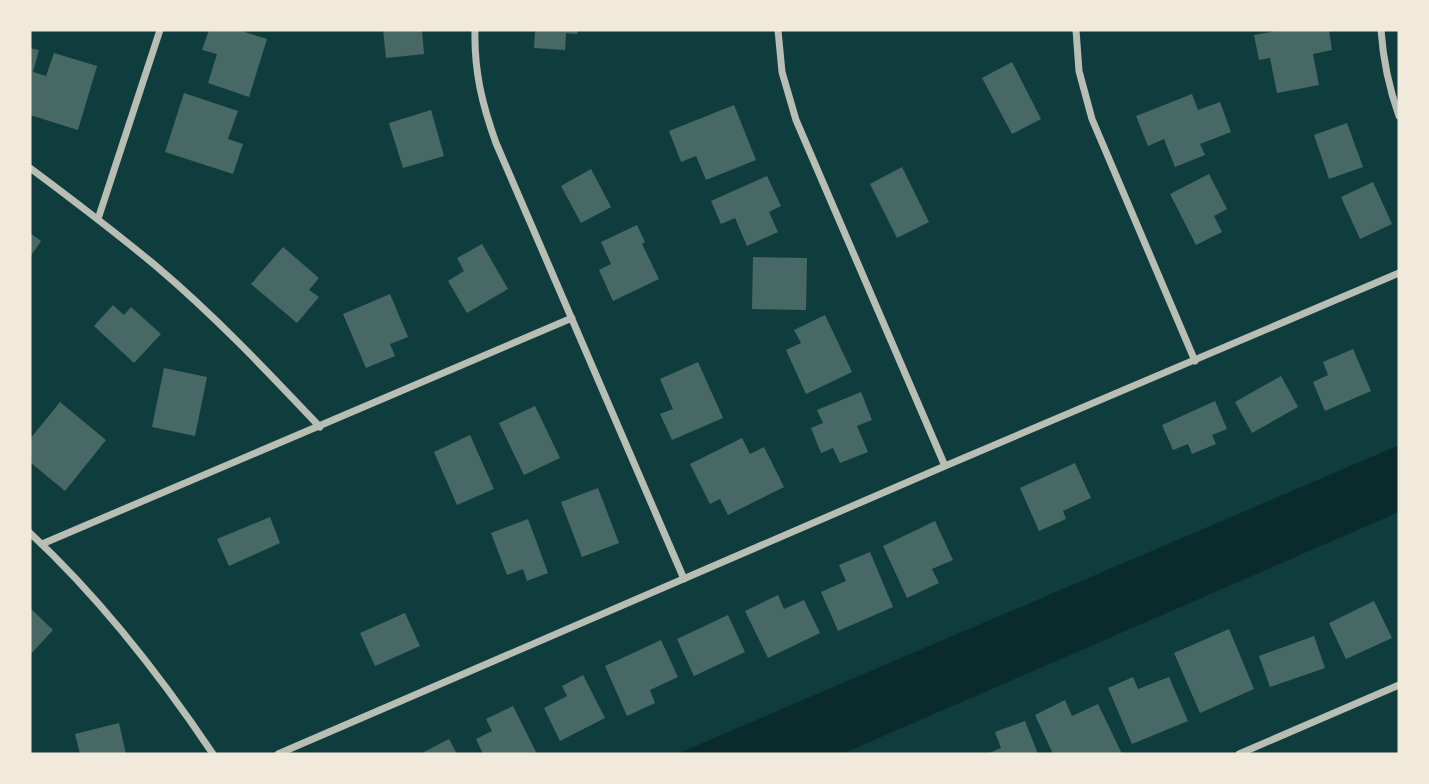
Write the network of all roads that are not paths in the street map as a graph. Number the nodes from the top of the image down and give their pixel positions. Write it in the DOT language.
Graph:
graph roads {
  1 [pos="160,30"];
  2 [pos="475,30"];
  3 [pos="778,30"];
  4 [pos="1076,30"];
  5 [pos="1381,30"];
  6 [pos="1399,116"];
  7 [pos="30,168"];
  8 [pos="98,219"];
  9 [pos="1399,273"];
  10 [pos="572,318"];
  11 [pos="1195,361"];
  12 [pos="320,427"];
  13 [pos="945,466"];
  14 [pos="30,533"];
  15 [pos="41,544"];
  16 [pos="684,579"];
  17 [pos="1399,685"];
  18 [pos="213,754"];
  19 [pos="278,754"];
  20 [pos="1239,754"];
  1 -- 8 [label="street"];
  2 -- 10 [label="street"];
  3 -- 13 [label="street"];
  4 -- 11 [label="street"];
  5 -- 6 [label="street"];
  7 -- 8 [label="street"];
  8 -- 12 [label="street"];
  9 -- 11 [label="street"];
  10 -- 12 [label="street"];
  10 -- 16 [label="street"];
  11 -- 13 [label="street"];
  12 -- 15 [label="street"];
  13 -- 16 [label="street"];
  14 -- 15 [label="street"];
  15 -- 18 [label="street"];
  16 -- 19 [label="street"];
  17 -- 20 [label="street"];
}
